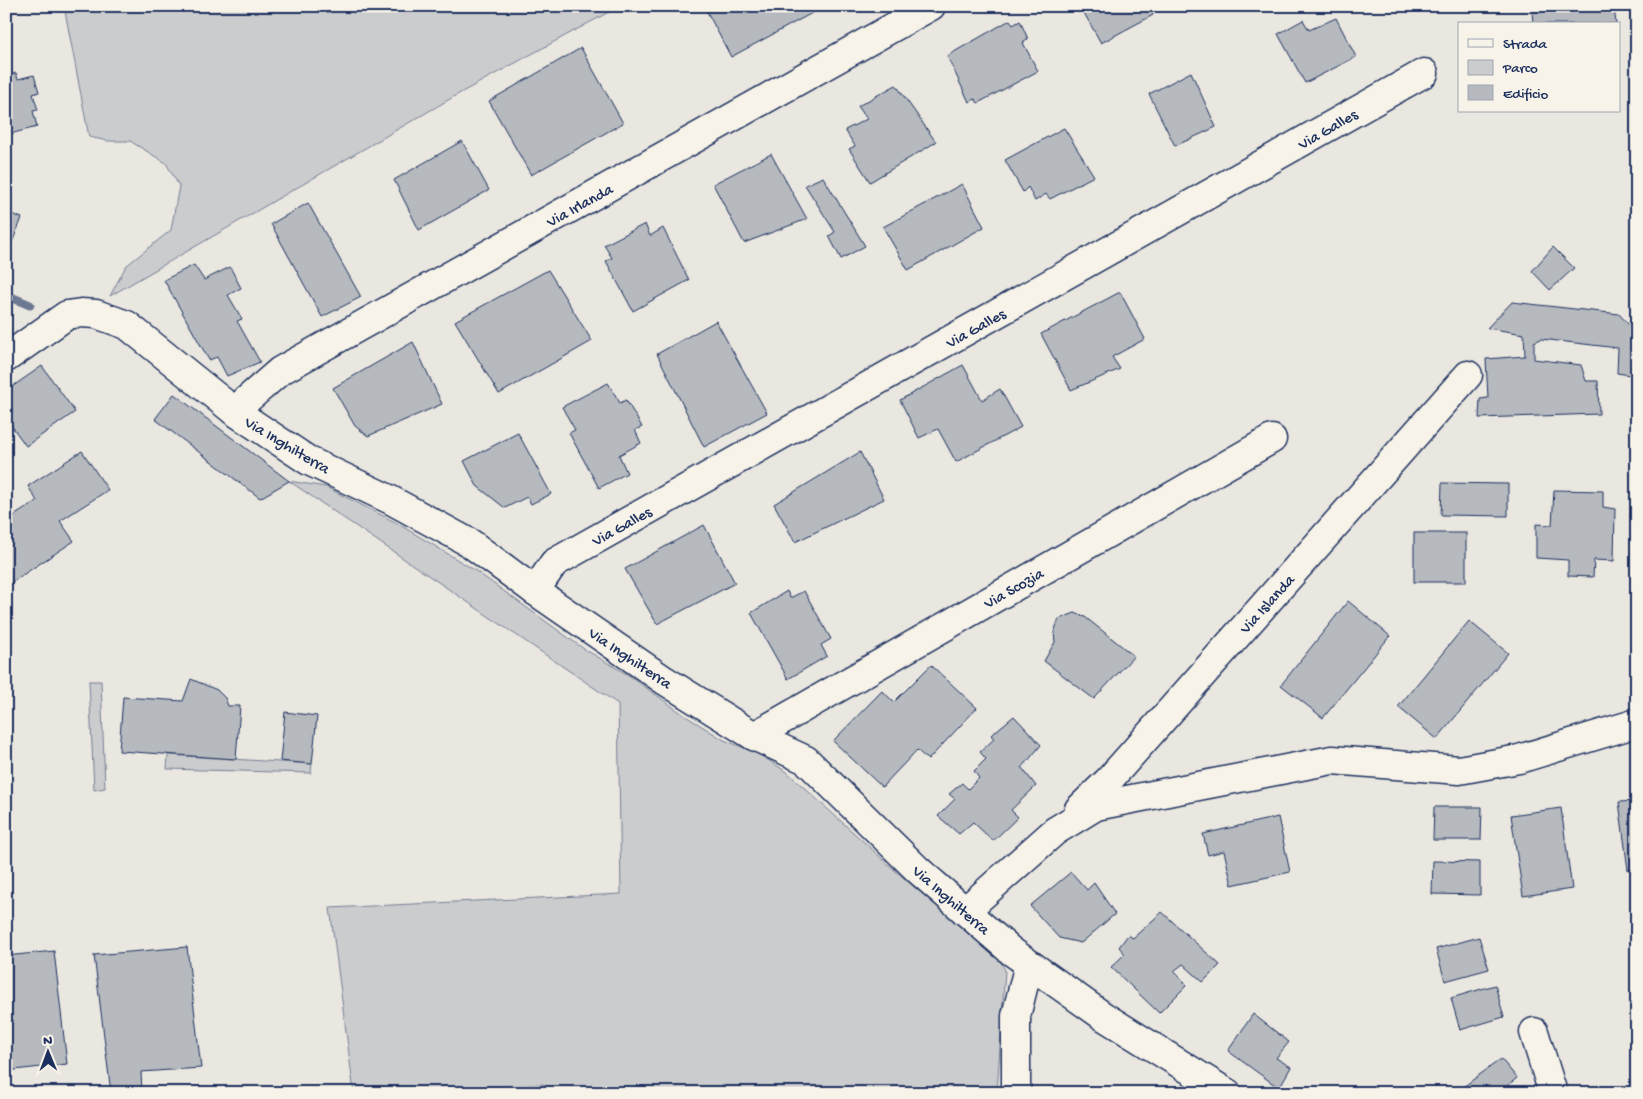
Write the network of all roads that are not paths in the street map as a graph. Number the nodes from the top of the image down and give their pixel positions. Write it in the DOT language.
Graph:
graph roads {
  1 [pos="931,6"];
  2 [pos="1424,73"];
  3 [pos="6,358"];
  4 [pos="1468,375"];
  5 [pos="234,411"];
  6 [pos="1272,439"];
  7 [pos="535,591"];
  8 [pos="1637,723"];
  9 [pos="754,736"];
  10 [pos="1060,828"];
  11 [pos="965,911"];
  12 [pos="1029,964"];
  13 [pos="1534,1032"];
  14 [pos="1016,1093"];
  15 [pos="1226,1093"];
  16 [pos="1553,1093"];
  1 -- 5 [label="street, Via Irlanda"];
  2 -- 7 [label="street, Via Galles"];
  3 -- 5 [label="street, Via Inghilterra"];
  4 -- 10 [label="street, Via Islanda"];
  5 -- 7 [label="street, Via Inghilterra"];
  6 -- 9 [label="street, Via Scozia"];
  7 -- 9 [label="street, Via Inghilterra"];
  8 -- 10 [label="street, Via Islanda"];
  9 -- 11 [label="street, Via Inghilterra"];
  10 -- 11 [label="street, Via Islanda"];
  11 -- 12 [label="street, Via Inghilterra"];
  12 -- 14 [label="street"];
  12 -- 15 [label="street, Via Inghilterra"];
  13 -- 16 [label="street"];
}
